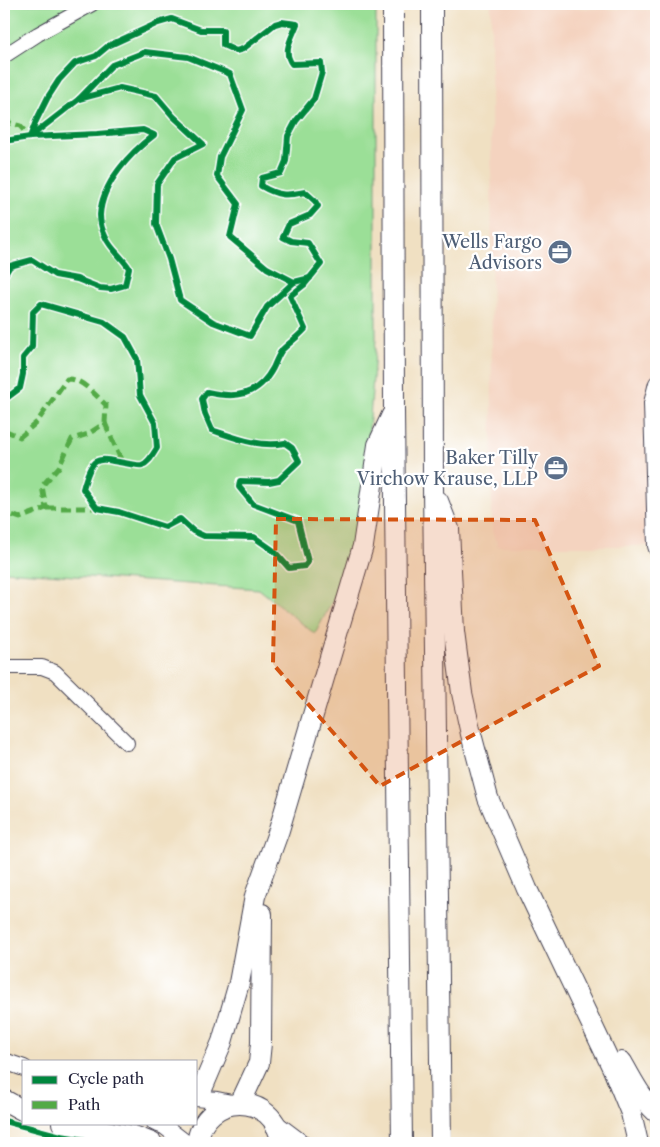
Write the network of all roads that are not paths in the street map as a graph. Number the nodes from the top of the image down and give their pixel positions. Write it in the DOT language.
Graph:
graph roads {
  1 [pos="92,4"];
  2 [pos="394,4"];
  3 [pos="432,6"];
  4 [pos="4,56"];
  5 [pos="656,383"];
  6 [pos="394,411"];
  7 [pos="433,487"];
  8 [pos="656,549"];
  9 [pos="4,667"];
  10 [pos="127,743"];
  11 [pos="271,855"];
  12 [pos="554,946"];
  13 [pos="4,1061"];
  14 [pos="22,1067"];
  15 [pos="198,1094"];
  16 [pos="198,1097"];
  17 [pos="4,1098"];
  18 [pos="22,1102"];
  19 [pos="238,1104"];
  20 [pos="22,1110"];
  21 [pos="656,1112"];
  22 [pos="68,1124"];
  23 [pos="158,1124"];
  24 [pos="278,1134"];
  25 [pos="152,1143"];
  26 [pos="186,1143"];
  27 [pos="197,1143"];
  28 [pos="299,1143"];
  29 [pos="402,1143"];
  30 [pos="441,1143"];
  31 [pos="638,1143"];
  1 -- 4 [label="street"];
  2 -- 6 [label="highway"];
  3 -- 7 [label="highway"];
  5 -- 8 [label="street"];
  6 -- 11 [label="highway"];
  6 -- 29 [label="highway"];
  7 -- 12 [label="highway"];
  7 -- 30 [label="highway"];
  9 -- 10 [label="street"];
  11 -- 15 [label="highway"];
  11 -- 19 [label="highway"];
  12 -- 21 [label="highway"];
  12 -- 31 [label="highway"];
  13 -- 14 [label="main road"];
  16 -- 19 [label="main road"];
  17 -- 18 [label="main road"];
  17 -- 20 [label="highway"];
  19 -- 24 [label="highway"];
  19 -- 27 [label="highway"];
  22 -- 25 [label="highway"];
  23 -- 26 [label="main road"];
  24 -- 28 [label="highway"];
}
